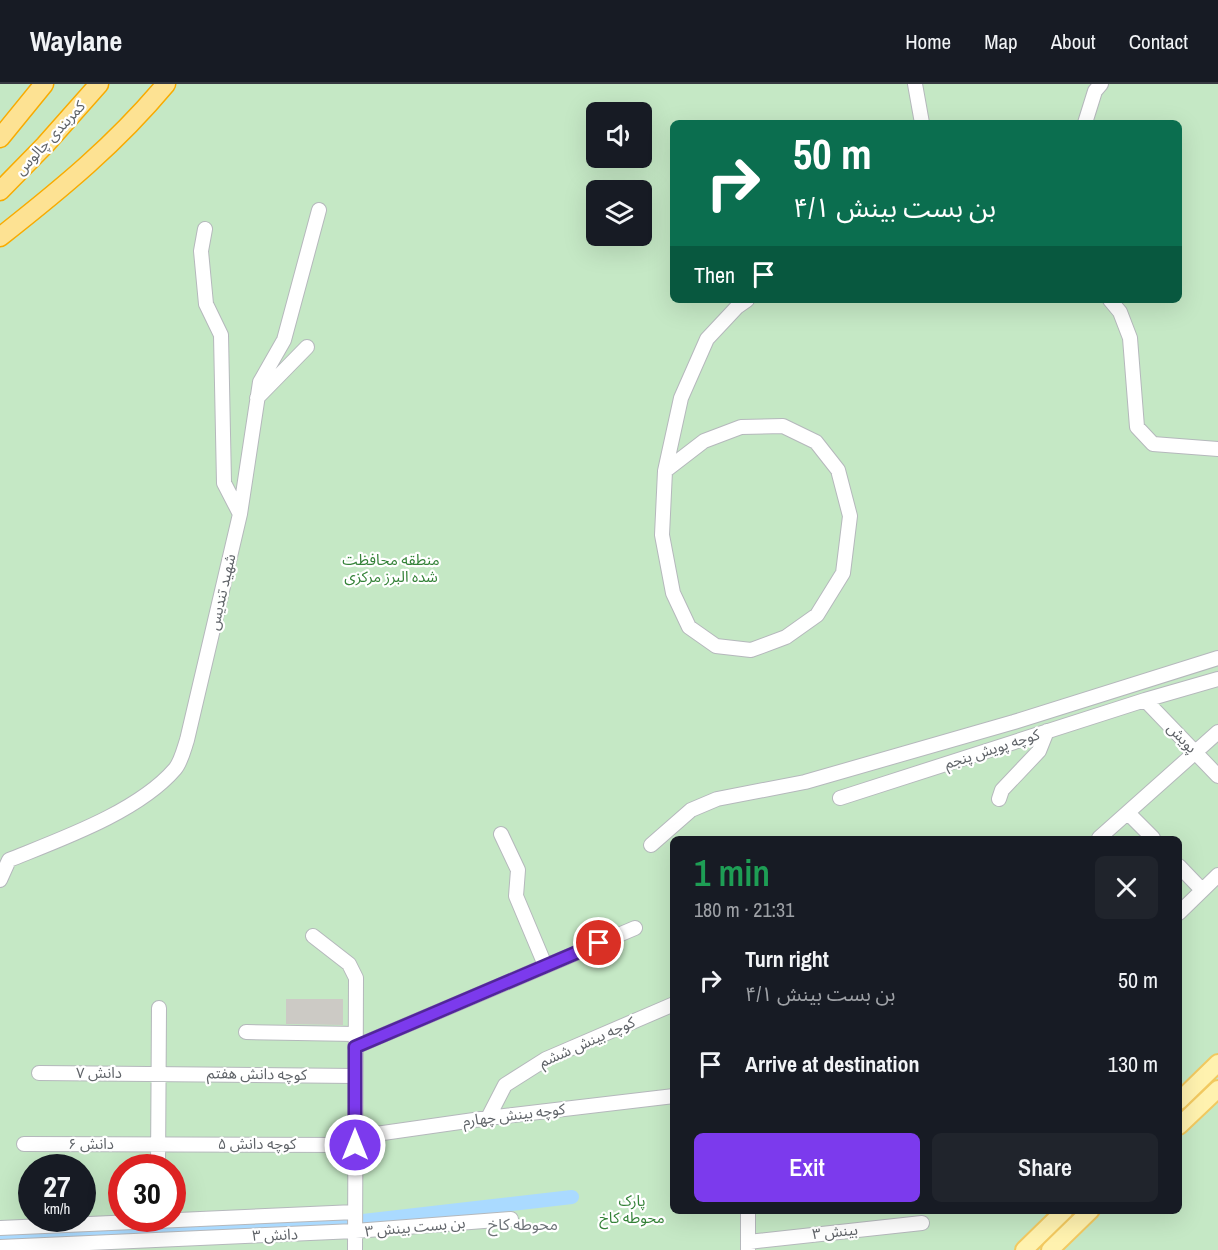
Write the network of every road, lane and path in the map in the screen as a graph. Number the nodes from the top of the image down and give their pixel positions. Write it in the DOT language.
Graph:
graph roads {
  1 [pos="44,84"];
  2 [pos="99,84"];
  3 [pos="166,84"];
  4 [pos="915,84"];
  5 [pos="1096,86"];
  6 [pos="921,120"];
  7 [pos="1086,120"];
  8 [pos="0,138"];
  9 [pos="0,191"];
  10 [pos="319,210"];
  11 [pos="205,229"];
  12 [pos="0,237"];
  13 [pos="743,303"];
  14 [pos="1112,303"];
  15 [pos="307,347"];
  16 [pos="257,398"];
  17 [pos="1218,449"];
  18 [pos="665,471"];
  19 [pos="240,514"];
  20 [pos="1218,658"];
  21 [pos="1218,679"];
  22 [pos="1145,700"];
  23 [pos="1047,731"];
  24 [pos="1218,732"];
  25 [pos="1195,752"];
  26 [pos="1218,776"];
  27 [pos="840,798"];
  28 [pos="999,799"];
  29 [pos="1128,813"];
  30 [pos="501,834"];
  31 [pos="1101,836"];
  32 [pos="1151,836"];
  33 [pos="651,845"];
  34 [pos="1182,869"];
  35 [pos="1218,875"];
  36 [pos="0,880"];
  37 [pos="1202,890"];
  38 [pos="1182,910"];
  39 [pos="635,928"];
  40 [pos="312,936"];
  41 [pos="545,965"];
  42 [pos="670,1006"];
  43 [pos="159,1008"];
  44 [pos="246,1032"];
  45 [pos="355,1041"];
  46 [pos="1218,1063"];
  47 [pos="39,1073"];
  48 [pos="159,1073"];
  49 [pos="355,1076"];
  50 [pos="1218,1089"];
  51 [pos="670,1096"];
  52 [pos="1182,1098"];
  53 [pos="488,1118"];
  54 [pos="1182,1123"];
  55 [pos="355,1141"];
  56 [pos="24,1144"];
  57 [pos="159,1144"];
  58 [pos="159,1154"];
  59 [pos="748,1214"];
  60 [pos="1061,1214"];
  61 [pos="1087,1214"];
  62 [pos="186,1219"];
  63 [pos="512,1219"];
  64 [pos="108,1222"];
  65 [pos="355,1222"];
  66 [pos="922,1223"];
  67 [pos="0,1228"];
  68 [pos="158,1245"];
  69 [pos="748,1246"];
  70 [pos="0,1247"];
  71 [pos="355,1250"];
  72 [pos="1024,1250"];
  73 [pos="1050,1250"];
  1 -- 8 [label="highway"];
  2 -- 9 [label="highway, کمربندی چالوس"];
  3 -- 12 [label="highway"];
  4 -- 6 [label="street"];
  5 -- 7 [label="street"];
  10 -- 16 [label="street, شهید تندیس"];
  11 -- 19 [label="street"];
  13 -- 18 [label="street"];
  14 -- 17 [label="street"];
  15 -- 16 [label="street"];
  16 -- 19 [label="street, شهید تندیس"];
  18 -- 18 [label="street"];
  19 -- 36 [label="street, شهید تندیس"];
  20 -- 33 [label="street"];
  21 -- 22 [label="street, کوچه پویش پنجم"];
  22 -- 23 [label="street, کوچه پویش پنجم"];
  22 -- 25 [label="street, پویش"];
  23 -- 27 [label="street, کوچه پویش پنجم"];
  23 -- 28 [label="street"];
  24 -- 25 [label="street"];
  25 -- 26 [label="street, پویش"];
  25 -- 29 [label="street"];
  29 -- 31 [label="street"];
  29 -- 32 [label="street"];
  30 -- 41 [label="street"];
  34 -- 37 [label="street"];
  35 -- 37 [label="street"];
  37 -- 38 [label="street"];
  39 -- 41 [label="street"];
  40 -- 45 [label="street"];
  41 -- 45 [label="street"];
  42 -- 53 [label="street, کوچه بینش ششم"];
  43 -- 48 [label="street"];
  44 -- 45 [label="street"];
  45 -- 49 [label="street"];
  46 -- 52 [label="main road"];
  47 -- 48 [label="street, دانش ۷"];
  48 -- 49 [label="street, کوچه دانش هفتم"];
  48 -- 57 [label="street"];
  49 -- 55 [label="street"];
  50 -- 54 [label="main road"];
  51 -- 53 [label="street, کوچه بینش چهارم"];
  53 -- 55 [label="street, کوچه بینش چهارم"];
  55 -- 57 [label="street, کوچه دانش ۵"];
  55 -- 65 [label="street"];
  56 -- 57 [label="street, دانش ۶"];
  57 -- 58 [label="street"];
  59 -- 69 [label="street"];
  60 -- 72 [label="main road"];
  61 -- 73 [label="main road"];
  62 -- 65 [label="street, دانش ۳"];
  63 -- 65 [label="street, بن بست بینش ۳"];
  64 -- 67 [label="street, دانش ۳"];
  65 -- 68 [label="street, دانش ۳"];
  65 -- 71 [label="street"];
  66 -- 69 [label="street, بینش ۳"];
  68 -- 70 [label="street, دانش ۳"];
}
